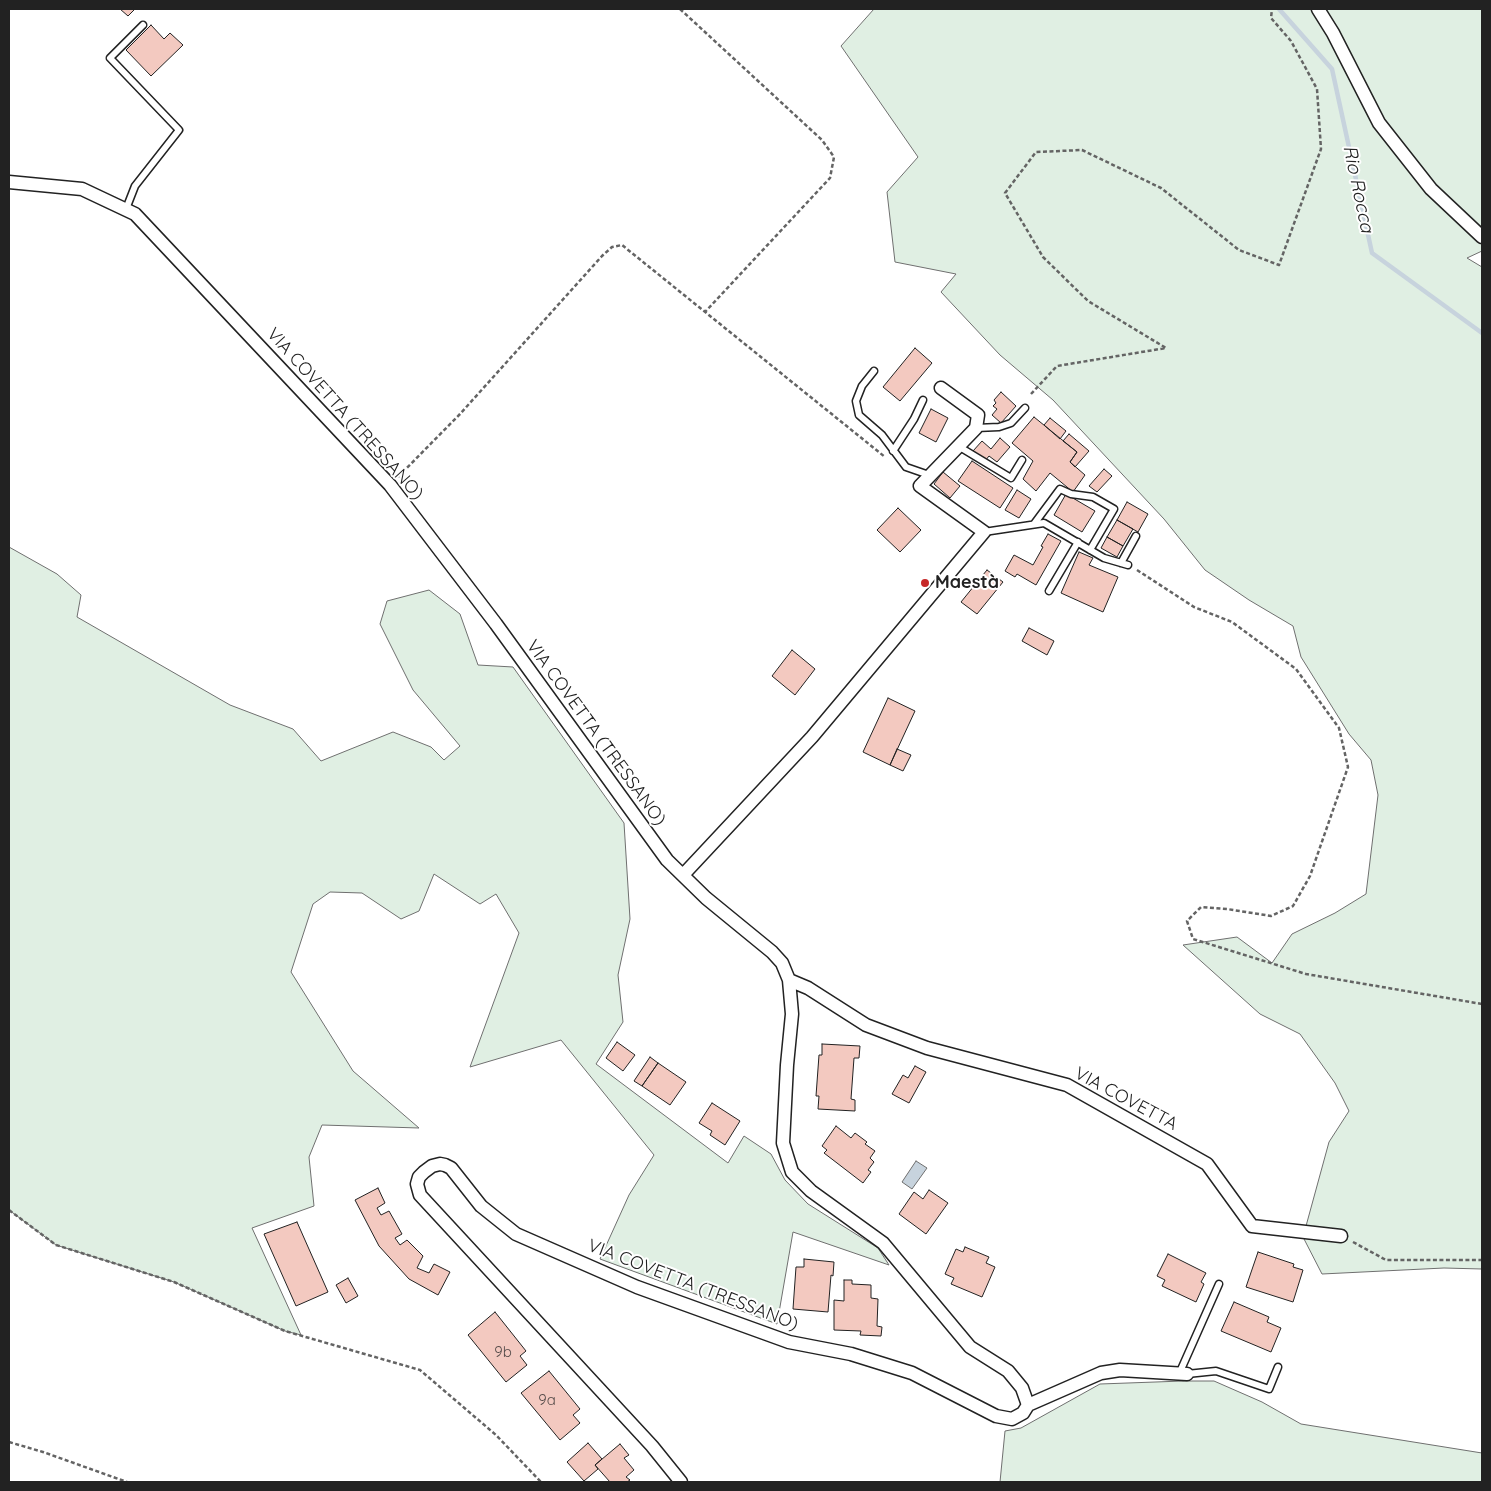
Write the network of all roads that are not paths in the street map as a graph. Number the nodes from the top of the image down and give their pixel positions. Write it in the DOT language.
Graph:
graph roads {
  1 [pos="1318,9"];
  2 [pos="143,25"];
  3 [pos="9,182"];
  4 [pos="126,209"];
  5 [pos="1482,237"];
  6 [pos="874,371"];
  7 [pos="941,388"];
  8 [pos="923,400"];
  9 [pos="1025,408"];
  10 [pos="976,428"];
  11 [pos="958,446"];
  12 [pos="893,451"];
  13 [pos="1022,460"];
  14 [pos="928,475"];
  15 [pos="1034,524"];
  16 [pos="984,532"];
  17 [pos="1136,536"];
  18 [pos="1078,542"];
  19 [pos="1090,550"];
  20 [pos="1049,591"];
  21 [pos="683,875"];
  22 [pos="789,980"];
  23 [pos="1340,1236"];
  24 [pos="1219,1284"];
  25 [pos="1278,1366"];
  26 [pos="1183,1374"];
  27 [pos="1028,1405"];
  28 [pos="681,1482"];
  1 -- 5 [label="street"];
  2 -- 4 [label="lane"];
  3 -- 4 [label="street, VIA COVETTA (TRESSANO)"];
  4 -- 21 [label="street, VIA COVETTA (TRESSANO)"];
  6 -- 12 [label="lane"];
  7 -- 10 [label="street"];
  8 -- 12 [label="lane"];
  9 -- 10 [label="lane"];
  10 -- 11 [label="street"];
  11 -- 13 [label="lane"];
  11 -- 14 [label="street"];
  12 -- 14 [label="lane"];
  14 -- 16 [label="street"];
  15 -- 16 [label="lane"];
  15 -- 18 [label="lane"];
  15 -- 19 [label="lane"];
  16 -- 21 [label="street"];
  17 -- 19 [label="lane"];
  18 -- 19 [label="lane"];
  18 -- 20 [label="lane"];
  21 -- 22 [label="street, VIA COVETTA (TRESSANO)"];
  22 -- 23 [label="street, VIA COVETTA"];
  22 -- 27 [label="street, VIA COVETTA (TRESSANO)"];
  24 -- 26 [label="lane"];
  25 -- 26 [label="lane"];
  26 -- 27 [label="street"];
  27 -- 28 [label="street, VIA COVETTA (TRESSANO)"];
}
